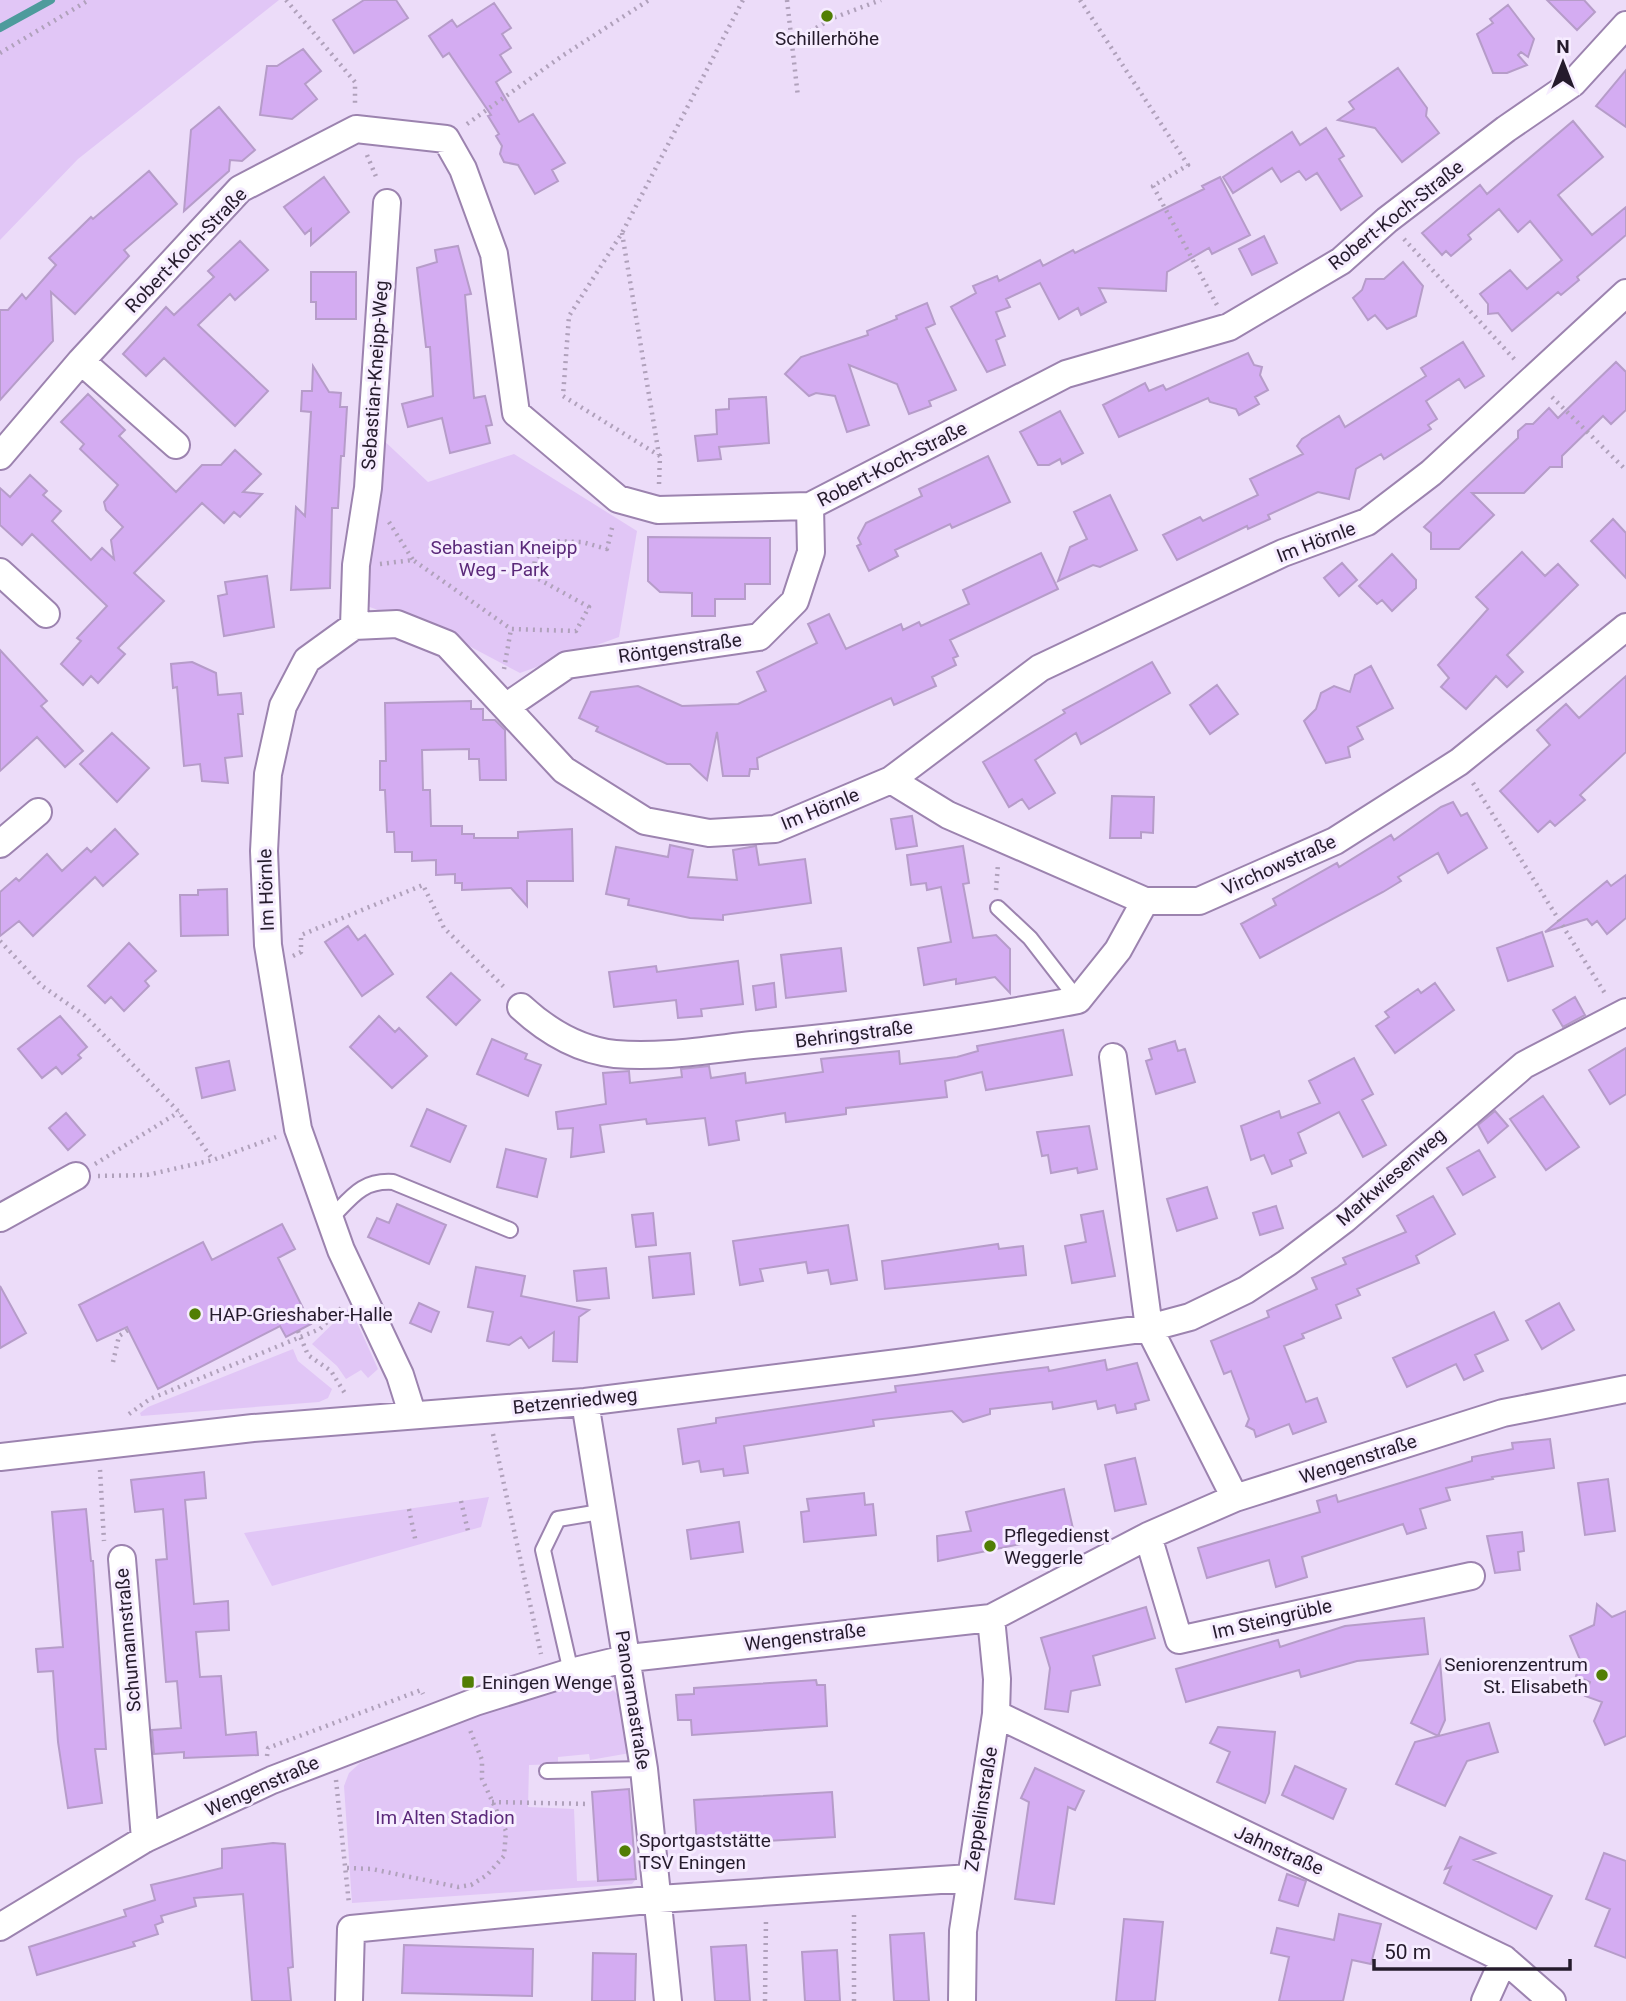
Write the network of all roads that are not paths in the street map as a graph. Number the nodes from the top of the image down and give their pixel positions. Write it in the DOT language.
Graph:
graph roads {
  1 [pos="1626,25"];
  2 [pos="387,203"];
  3 [pos="1626,293"];
  4 [pos="81,361"];
  5 [pos="176,445"];
  6 [pos="0,456"];
  7 [pos="810,506"];
  8 [pos="0,572"];
  9 [pos="46,614"];
  10 [pos="354,626"];
  11 [pos="1626,627"];
  12 [pos="507,706"];
  13 [pos="891,780"];
  14 [pos="38,812"];
  15 [pos="0,844"];
  16 [pos="1145,901"];
  17 [pos="998,908"];
  18 [pos="1078,1000"];
  19 [pos="521,1007"];
  20 [pos="1624,1018"];
  21 [pos="1113,1057"];
  22 [pos="76,1176"];
  23 [pos="0,1218"];
  24 [pos="330,1219"];
  25 [pos="510,1230"];
  26 [pos="1149,1328"];
  27 [pos="1626,1388"];
  28 [pos="585,1402"];
  29 [pos="412,1413"];
  30 [pos="0,1457"];
  31 [pos="1235,1498"];
  32 [pos="600,1511"];
  33 [pos="1148,1535"];
  34 [pos="122,1559"];
  35 [pos="1471,1577"];
  36 [pos="991,1618"];
  37 [pos="629,1658"];
  38 [pos="559,1675"];
  39 [pos="996,1714"];
  40 [pos="644,1769"];
  41 [pos="547,1771"];
  42 [pos="145,1839"];
  43 [pos="970,1878"];
  44 [pos="659,1899"];
  45 [pos="0,1927"];
  46 [pos="1504,1959"];
  47 [pos="349,2001"];
  48 [pos="668,2001"];
  49 [pos="962,2001"];
  50 [pos="1485,2001"];
  51 [pos="1552,2001"];
  1 -- 7 [label="street, Robert-Koch-Straße"];
  2 -- 10 [label="street, Sebastian-Kneipp-Weg"];
  3 -- 13 [label="street, Im Hörnle"];
  4 -- 5 [label="street"];
  4 -- 6 [label="street, Robert-Koch-Straße"];
  4 -- 7 [label="street, Robert-Koch-Straße"];
  7 -- 12 [label="street, Röntgenstraße"];
  8 -- 9 [label="street"];
  10 -- 12 [label="street, Im Hörnle"];
  10 -- 24 [label="street, Im Hörnle"];
  11 -- 16 [label="street, Virchowstraße"];
  12 -- 13 [label="street, Im Hörnle"];
  13 -- 16 [label="street, Virchowstraße"];
  14 -- 15 [label="street"];
  16 -- 18 [label="street"];
  17 -- 18 [label="lane"];
  18 -- 19 [label="street, Behringstraße"];
  20 -- 26 [label="street, Markwiesenweg"];
  21 -- 26 [label="street"];
  22 -- 23 [label="street"];
  24 -- 25 [label="lane"];
  24 -- 29 [label="street, Im Hörnle"];
  26 -- 28 [label="street, Betzenriedweg"];
  26 -- 31 [label="street"];
  27 -- 31 [label="street, Wengenstraße"];
  28 -- 29 [label="street, Betzenriedweg"];
  28 -- 32 [label="street, Panoramastraße"];
  29 -- 30 [label="street, Betzenriedweg"];
  31 -- 33 [label="street, Wengenstraße"];
  32 -- 37 [label="street, Panoramastraße"];
  32 -- 38 [label="lane"];
  33 -- 35 [label="street, Im Steingrüble"];
  33 -- 36 [label="street, Wengenstraße"];
  34 -- 42 [label="street, Schumannstraße"];
  36 -- 37 [label="street, Wengenstraße"];
  36 -- 39 [label="street, Zeppelinstraße"];
  37 -- 38 [label="street, Wengenstraße"];
  37 -- 40 [label="street, Panoramastraße"];
  38 -- 42 [label="street, Wengenstraße"];
  39 -- 43 [label="street, Zeppelinstraße"];
  39 -- 46 [label="street, Jahnstraße"];
  40 -- 41 [label="lane"];
  40 -- 44 [label="street, Panoramastraße"];
  42 -- 45 [label="street, Wengenstraße"];
  43 -- 44 [label="street"];
  43 -- 49 [label="street, Zeppelinstraße"];
  44 -- 47 [label="street"];
  44 -- 48 [label="street, Panoramastraße"];
  46 -- 50 [label="street"];
  46 -- 51 [label="street, Jahnstraße"];
}
